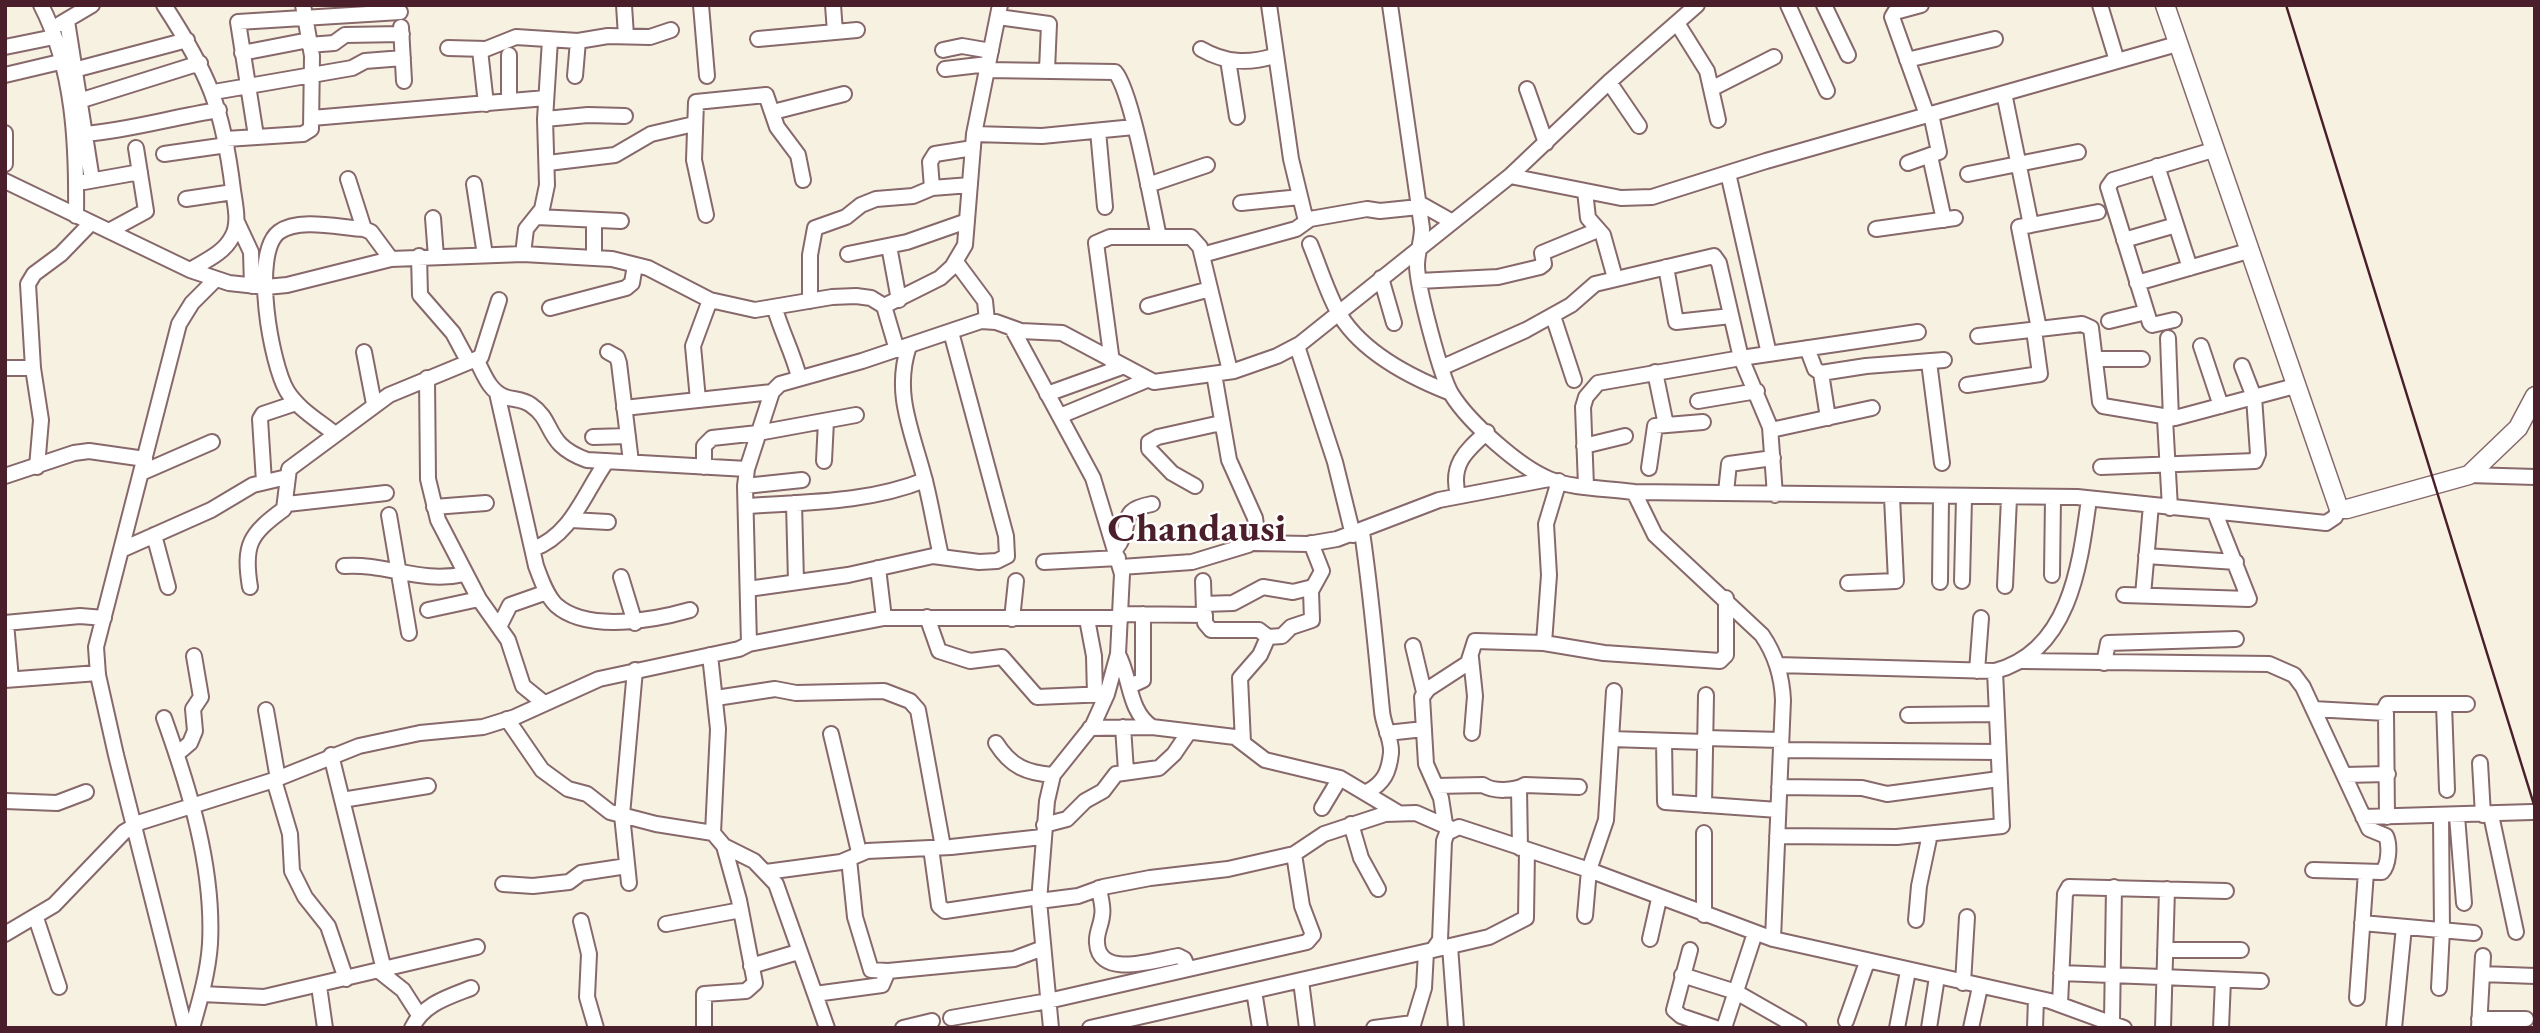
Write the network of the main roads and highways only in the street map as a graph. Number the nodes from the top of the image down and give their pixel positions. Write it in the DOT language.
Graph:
graph roads {
  1 [pos="2165,5"];
  2 [pos="2535,396"];
  1 -- 2 [label="main road"];
}
